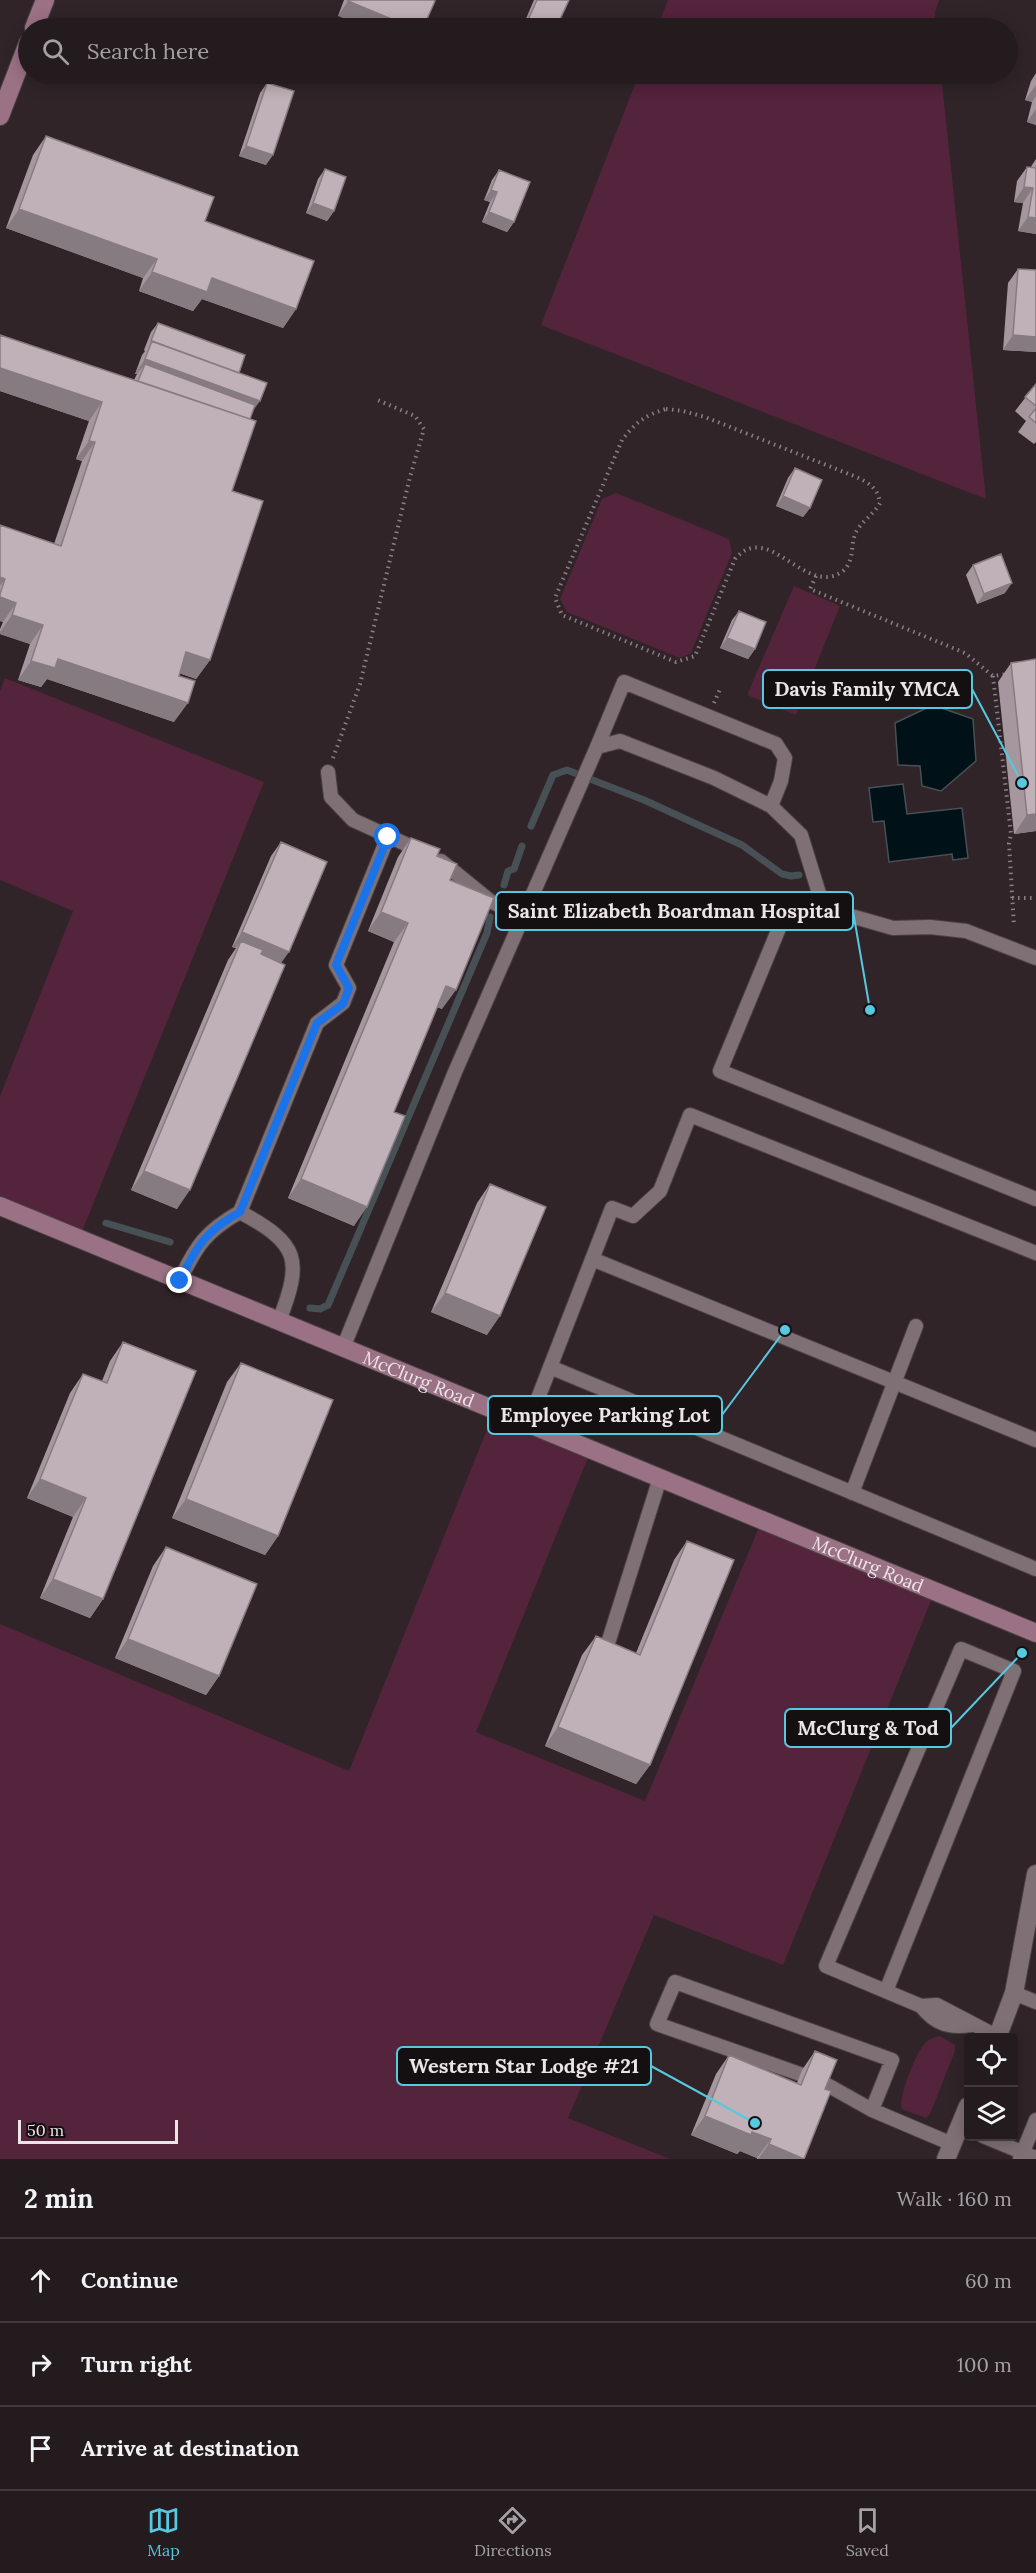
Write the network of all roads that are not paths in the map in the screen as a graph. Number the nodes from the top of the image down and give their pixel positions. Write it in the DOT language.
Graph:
graph roads {
  1 [pos="45,0"];
  2 [pos="38,18"];
  3 [pos="18,69"];
  4 [pos="0,116"];
  5 [pos="597,747"];
  6 [pos="328,772"];
  7 [pos="771,806"];
  8 [pos="388,837"];
  9 [pos="822,903"];
  10 [pos="523,916"];
  11 [pos="1036,958"];
  12 [pos="1036,1199"];
  13 [pos="0,1206"];
  14 [pos="240,1212"];
  15 [pos="1036,1253"];
  16 [pos="592,1259"];
  17 [pos="180,1281"];
  18 [pos="279,1321"];
  19 [pos="916,1326"];
  20 [pos="343,1348"];
  21 [pos="550,1367"];
  22 [pos="894,1383"];
  23 [pos="528,1424"];
  24 [pos="1036,1440"];
  25 [pos="660,1478"];
  26 [pos="852,1493"];
  27 [pos="1036,1569"];
  28 [pos="1036,1633"];
  29 [pos="609,1640"];
  30 [pos="1036,1874"];
  31 [pos="886,1991"];
  32 [pos="1014,1994"];
  33 [pos="1036,2002"];
  34 [pos="989,2033"];
  35 [pos="999,2033"];
  36 [pos="800,2074"];
  37 [pos="822,2082"];
  38 [pos="872,2110"];
  39 [pos="1036,2120"];
  40 [pos="964,2129"];
  41 [pos="992,2141"];
  42 [pos="949,2152"];
  43 [pos="1021,2156"];
  44 [pos="1036,2158"];
  1 -- 2 [label="street"];
  3 -- 4 [label="street"];
  5 -- 7 [label="lane"];
  5 -- 7 [label="lane"];
  5 -- 10 [label="lane"];
  6 -- 8 [label="lane"];
  7 -- 9 [label="lane"];
  8 -- 10 [label="lane"];
  8 -- 14 [label="lane"];
  9 -- 11 [label="lane"];
  9 -- 12 [label="lane"];
  10 -- 20 [label="lane"];
  13 -- 17 [label="street, McClurg Road"];
  14 -- 17 [label="lane"];
  14 -- 18 [label="lane"];
  15 -- 16 [label="lane"];
  16 -- 21 [label="lane"];
  16 -- 22 [label="lane"];
  17 -- 18 [label="street, McClurg Road"];
  18 -- 20 [label="street, McClurg Road"];
  19 -- 22 [label="lane"];
  20 -- 23 [label="street, McClurg Road"];
  21 -- 23 [label="lane"];
  21 -- 26 [label="lane"];
  22 -- 24 [label="lane"];
  22 -- 26 [label="lane"];
  23 -- 25 [label="street, McClurg Road"];
  25 -- 28 [label="street, McClurg Road"];
  25 -- 29 [label="lane"];
  26 -- 27 [label="lane"];
  30 -- 32 [label="street"];
  31 -- 31 [label="lane"];
  31 -- 34 [label="lane"];
  32 -- 33 [label="lane"];
  32 -- 35 [label="street"];
  36 -- 38 [label="lane"];
  37 -- 38 [label="lane"];
  38 -- 42 [label="lane"];
  39 -- 43 [label="lane"];
  40 -- 42 [label="street"];
  41 -- 43 [label="lane"];
  43 -- 44 [label="lane"];
}
